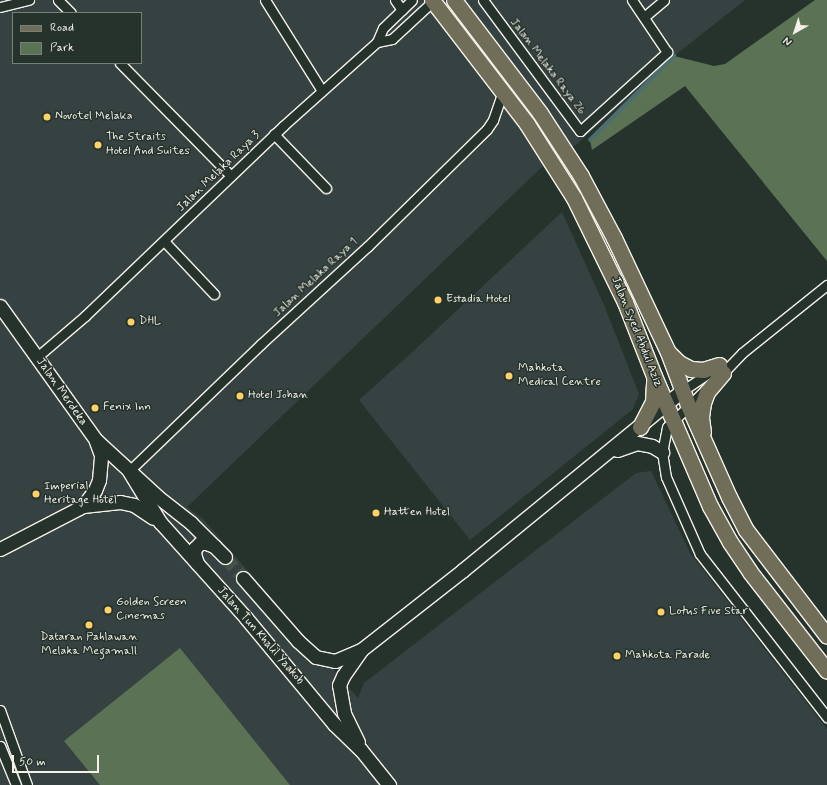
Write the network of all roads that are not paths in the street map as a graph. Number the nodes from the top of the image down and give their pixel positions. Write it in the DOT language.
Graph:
graph roads {
  1 [pos="29,0"];
  2 [pos="58,0"];
  3 [pos="265,0"];
  4 [pos="396,0"];
  5 [pos="412,0"];
  6 [pos="432,0"];
  7 [pos="454,0"];
  8 [pos="483,0"];
  9 [pos="632,0"];
  10 [pos="664,0"];
  11 [pos="0,6"];
  12 [pos="402,10"];
  13 [pos="69,12"];
  14 [pos="644,17"];
  15 [pos="378,42"];
  16 [pos="121,64"];
  17 [pos="322,91"];
  18 [pos="503,91"];
  19 [pos="274,134"];
  20 [pos="231,176"];
  21 [pos="326,188"];
  22 [pos="164,241"];
  23 [pos="827,285"];
  24 [pos="214,294"];
  25 [pos="0,306"];
  26 [pos="668,352"];
  27 [pos="37,357"];
  28 [pos="721,369"];
  29 [pos="654,376"];
  30 [pos="685,398"];
  31 [pos="666,404"];
  32 [pos="672,419"];
  33 [pos="640,427"];
  34 [pos="96,440"];
  35 [pos="705,442"];
  36 [pos="662,452"];
  37 [pos="600,459"];
  38 [pos="129,471"];
  39 [pos="83,506"];
  40 [pos="160,522"];
  41 [pos="214,546"];
  42 [pos="0,549"];
  43 [pos="225,557"];
  44 [pos="197,563"];
  45 [pos="243,578"];
  46 [pos="827,636"];
  47 [pos="361,650"];
  48 [pos="827,671"];
  49 [pos="0,710"];
  50 [pos="827,717"];
  51 [pos="0,746"];
  52 [pos="361,750"];
  53 [pos="16,785"];
  54 [pos="27,785"];
  55 [pos="389,785"];
  1 -- 11 [label="street"];
  2 -- 13 [label="street"];
  3 -- 17 [label="street"];
  4 -- 12 [label="street"];
  5 -- 12 [label="street, Jalan Melaka Raya 3"];
  6 -- 15 [label="street"];
  6 -- 18 [label="main road, Jalan Syed Abdul Aziz"];
  7 -- 26 [label="main road, Jalan Syed Abdul Aziz"];
  8 -- 14 [label="street, Jalan Melaka Raya 26"];
  9 -- 14 [label="street"];
  10 -- 14 [label="street"];
  12 -- 15 [label="street, Jalan Melaka Raya 3"];
  15 -- 17 [label="street, Jalan Melaka Raya 3"];
  16 -- 20 [label="street"];
  17 -- 19 [label="street, Jalan Melaka Raya 3"];
  18 -- 29 [label="main road, Jalan Syed Abdul Aziz"];
  18 -- 38 [label="street, Jalan Melaka Raya 1"];
  19 -- 20 [label="street, Jalan Melaka Raya 3"];
  19 -- 21 [label="street"];
  20 -- 22 [label="street, Jalan Melaka Raya 3"];
  22 -- 24 [label="street"];
  22 -- 27 [label="street, Jalan Melaka Raya 3"];
  23 -- 28 [label="street"];
  25 -- 27 [label="main road, Jalan Merdeka"];
  26 -- 28 [label="main road"];
  26 -- 30 [label="main road, Jalan Syed Abdul Aziz"];
  27 -- 34 [label="main road, Jalan Merdeka"];
  28 -- 30 [label="street"];
  28 -- 30 [label="street"];
  28 -- 35 [label="main road"];
  29 -- 31 [label="main road, Jalan Syed Abdul Aziz"];
  29 -- 33 [label="main road"];
  30 -- 31 [label="main road"];
  30 -- 32 [label="street"];
  30 -- 35 [label="main road, Jalan Syed Abdul Aziz"];
  31 -- 32 [label="main road, Jalan Syed Abdul Aziz"];
  31 -- 33 [label="main road"];
  32 -- 36 [label="street"];
  32 -- 48 [label="main road, Jalan Syed Abdul Aziz"];
  33 -- 37 [label="main road"];
  34 -- 38 [label="main road, Jalan Merdeka"];
  34 -- 39 [label="main road"];
  35 -- 46 [label="main road, Jalan Syed Abdul Aziz"];
  36 -- 37 [label="main road"];
  36 -- 50 [label="street"];
  37 -- 47 [label="main road"];
  38 -- 40 [label="main road"];
  38 -- 41 [label="main road"];
  39 -- 40 [label="main road"];
  39 -- 42 [label="main road"];
  40 -- 44 [label="main road, Jalan Tun Khalil Yaakob"];
  41 -- 43 [label="main road"];
  41 -- 44 [label="main road"];
  44 -- 52 [label="main road, Jalan Tun Khalil Yaakob"];
  45 -- 47 [label="main road, Jalan Tun Khalil Yaakob"];
  47 -- 52 [label="main road, Jalan Tun Khalil Yaakob"];
  49 -- 54 [label="street"];
  51 -- 53 [label="street"];
  52 -- 55 [label="main road, Jalan Tun Khalil Yaakob"];
}
